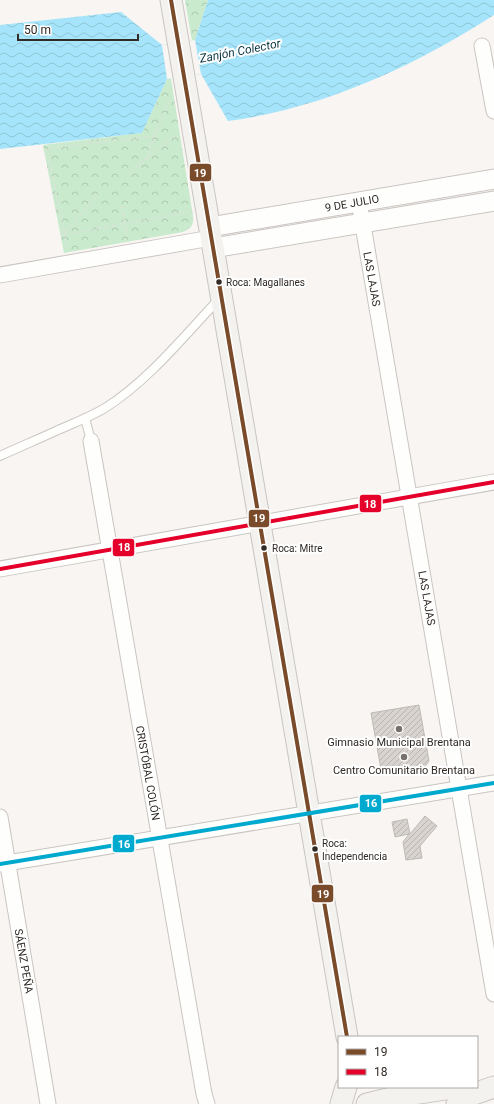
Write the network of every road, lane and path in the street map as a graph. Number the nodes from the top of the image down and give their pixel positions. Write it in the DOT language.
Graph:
graph roads {
  1 [pos="172,0"];
  2 [pos="482,46"];
  3 [pos="172,93"];
  4 [pos="494,111"];
  5 [pos="178,134"];
  6 [pos="155,136"];
  7 [pos="146,160"];
  8 [pos="133,170"];
  9 [pos="494,179"];
  10 [pos="98,194"];
  11 [pos="494,200"];
  12 [pos="360,202"];
  13 [pos="122,207"];
  14 [pos="193,211"];
  15 [pos="363,223"];
  16 [pos="125,224"];
  17 [pos="62,235"];
  18 [pos="211,238"];
  19 [pos="129,241"];
  20 [pos="68,252"];
  21 [pos="0,275"];
  22 [pos="221,297"];
  23 [pos="85,418"];
  24 [pos="91,441"];
  25 [pos="0,456"];
  26 [pos="494,482"];
  27 [pos="410,497"];
  28 [pos="260,523"];
  29 [pos="110,550"];
  30 [pos="0,569"];
  31 [pos="494,783"];
  32 [pos="459,789"];
  33 [pos="309,814"];
  34 [pos="0,817"];
  35 [pos="160,838"];
  36 [pos="4,864"];
  37 [pos="494,994"];
  38 [pos="346,1036"];
  39 [pos="494,1084"];
  40 [pos="478,1085"];
  41 [pos="494,1087"];
  42 [pos="346,1088"];
  43 [pos="452,1088"];
  44 [pos="372,1099"];
  45 [pos="48,1104"];
  46 [pos="207,1104"];
  47 [pos="341,1104"];
  48 [pos="457,1104"];
  1 -- 18 [label="main road"];
  2 -- 4 [label="street"];
  3 -- 6 [label="path"];
  5 -- 7 [label="path"];
  6 -- 7 [label="path"];
  6 -- 17 [label="path"];
  7 -- 8 [label="path"];
  9 -- 12 [label="street, 9 DE JULIO"];
  10 -- 17 [label="path"];
  11 -- 15 [label="street, 9 DE JULIO"];
  12 -- 15 [label="street, LAS LAJAS"];
  12 -- 18 [label="street, 9 DE JULIO"];
  13 -- 16 [label="path"];
  14 -- 16 [label="path"];
  15 -- 18 [label="street, 9 DE JULIO"];
  15 -- 27 [label="street, LAS LAJAS"];
  16 -- 17 [label="path"];
  16 -- 19 [label="path"];
  17 -- 20 [label="path"];
  18 -- 21 [label="street, 9 DE JULIO"];
  18 -- 22 [label="main road"];
  22 -- 23 [label="lane"];
  22 -- 28 [label="main road"];
  23 -- 24 [label="lane"];
  23 -- 25 [label="lane"];
  24 -- 29 [label="street, CRISTÓBAL COLÓN"];
  26 -- 27 [label="street"];
  27 -- 28 [label="street"];
  27 -- 32 [label="street, LAS LAJAS"];
  28 -- 29 [label="street"];
  28 -- 33 [label="main road"];
  29 -- 30 [label="street"];
  29 -- 35 [label="street, CRISTÓBAL COLÓN"];
  31 -- 32 [label="street"];
  32 -- 33 [label="street"];
  32 -- 37 [label="street, LAS LAJAS"];
  33 -- 35 [label="street"];
  33 -- 38 [label="main road"];
  34 -- 36 [label="street, SÁENZ PEÑA"];
  35 -- 36 [label="street"];
  35 -- 46 [label="street, CRISTÓBAL COLÓN"];
  36 -- 45 [label="street, SÁENZ PEÑA"];
  39 -- 40 [label="main road"];
  41 -- 48 [label="main road"];
  42 -- 47 [label="main road"];
  43 -- 44 [label="main road"];
}
